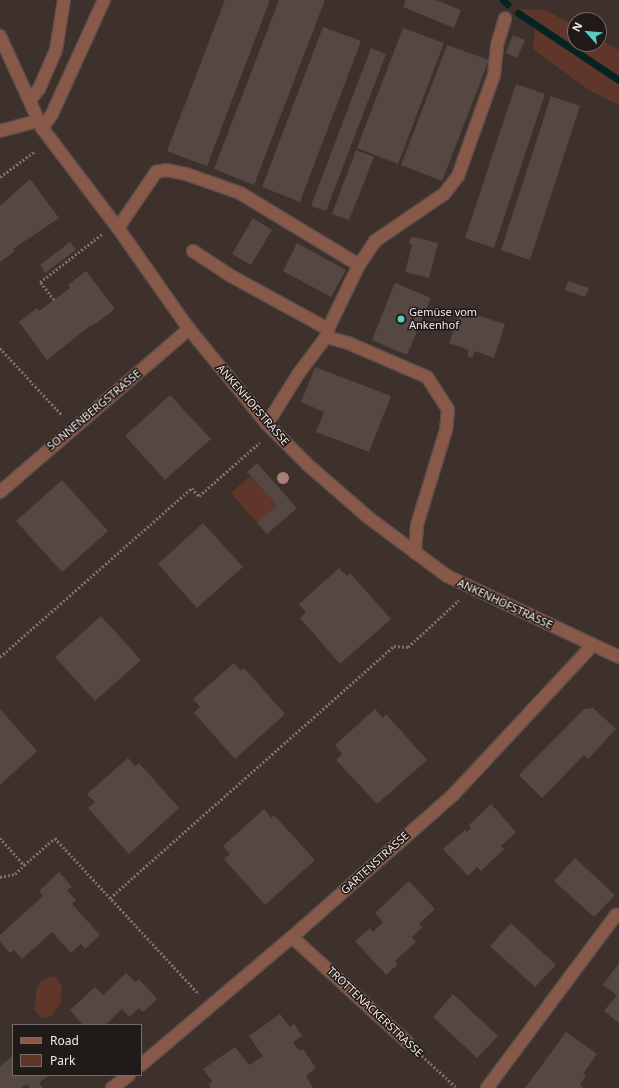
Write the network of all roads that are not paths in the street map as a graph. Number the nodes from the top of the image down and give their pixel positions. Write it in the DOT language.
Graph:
graph roads {
  1 [pos="64,0"];
  2 [pos="104,0"];
  3 [pos="505,18"];
  4 [pos="0,36"];
  5 [pos="30,100"];
  6 [pos="40,124"];
  7 [pos="0,131"];
  8 [pos="118,228"];
  9 [pos="193,251"];
  10 [pos="359,265"];
  11 [pos="189,329"];
  12 [pos="327,333"];
  13 [pos="270,426"];
  14 [pos="0,492"];
  15 [pos="415,553"];
  16 [pos="593,645"];
  17 [pos="619,657"];
  18 [pos="616,915"];
  19 [pos="292,937"];
  20 [pos="407,1042"];
  21 [pos="142,1064"];
  22 [pos="128,1076"];
  23 [pos="112,1088"];
  24 [pos="487,1088"];
  1 -- 5 [label="street"];
  2 -- 6 [label="street"];
  3 -- 10 [label="street"];
  4 -- 5 [label="street, ANKENHOFSTRASSE"];
  5 -- 6 [label="street, ANKENHOFSTRASSE"];
  6 -- 7 [label="street"];
  6 -- 8 [label="street, ANKENHOFSTRASSE"];
  8 -- 10 [label="street"];
  8 -- 11 [label="street, ANKENHOFSTRASSE"];
  9 -- 12 [label="street"];
  10 -- 12 [label="street"];
  11 -- 13 [label="street, ANKENHOFSTRASSE"];
  11 -- 14 [label="street, SONNENBERGSTRASSE"];
  12 -- 13 [label="street"];
  12 -- 15 [label="street"];
  13 -- 15 [label="street, ANKENHOFSTRASSE"];
  15 -- 16 [label="street, ANKENHOFSTRASSE"];
  16 -- 17 [label="street, ANKENHOFSTRASSE"];
  16 -- 19 [label="street, GARTENSTRASSE"];
  18 -- 24 [label="street"];
  19 -- 20 [label="street, TROTTENACKERSTRASSE"];
  19 -- 21 [label="street, GARTENSTRASSE"];
  22 -- 23 [label="street"];
}
